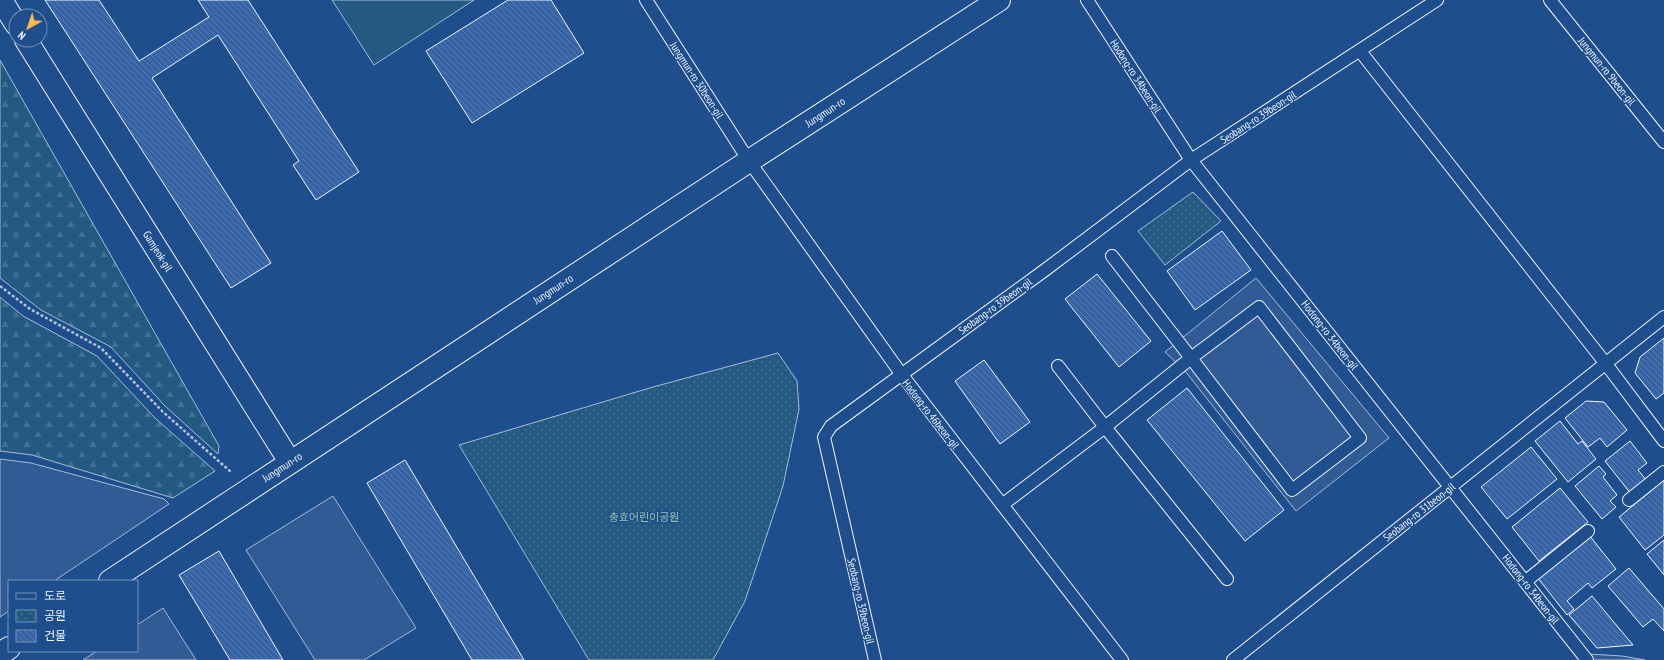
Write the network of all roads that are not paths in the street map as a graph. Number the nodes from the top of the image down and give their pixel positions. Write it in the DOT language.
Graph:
graph roads {
  1 [pos="1,0"];
  2 [pos="646,0"];
  3 [pos="999,0"];
  4 [pos="1087,0"];
  5 [pos="1437,0"];
  6 [pos="1550,0"];
  7 [pos="8,11"];
  8 [pos="31,48"];
  9 [pos="1360,51"];
  10 [pos="1664,142"];
  11 [pos="1191,160"];
  12 [pos="749,161"];
  13 [pos="1112,256"];
  14 [pos="1664,317"];
  15 [pos="1192,358"];
  16 [pos="1606,364"];
  17 [pos="1058,366"];
  18 [pos="902,375"];
  19 [pos="1105,427"];
  20 [pos="1664,441"];
  21 [pos="290,462"];
  22 [pos="1664,472"];
  23 [pos="1451,486"];
  24 [pos="1628,500"];
  25 [pos="1002,505"];
  26 [pos="1588,531"];
  27 [pos="1227,579"];
  28 [pos="112,580"];
  29 [pos="1526,581"];
  30 [pos="875,660"];
  31 [pos="1122,660"];
  32 [pos="1233,660"];
  33 [pos="1587,660"];
  1 -- 7 [label="street"];
  2 -- 12 [label="lane, Jungmun-ro 30beon-gil"];
  3 -- 12 [label="street, Jungmun-ro"];
  4 -- 11 [label="lane, Hodong-ro 34beon-gil"];
  5 -- 9 [label="lane, Seobang-ro 39beon-gil"];
  6 -- 10 [label="lane, Jungmun-ro 9beon-gil"];
  8 -- 21 [label="street, Gamjeok-gil"];
  9 -- 11 [label="lane, Seobang-ro 39beon-gil"];
  9 -- 16 [label="lane"];
  11 -- 18 [label="lane, Seobang-ro 39beon-gil"];
  11 -- 23 [label="lane, Hodong-ro 34beon-gil"];
  12 -- 18 [label="lane, Hodong-ro 46beon-gil"];
  12 -- 21 [label="street, Jungmun-ro"];
  13 -- 15 [label="lane"];
  14 -- 16 [label="lane, Seobang-ro 31beon-gil"];
  15 -- 15 [label="lane"];
  15 -- 19 [label="lane"];
  16 -- 20 [label="lane"];
  16 -- 23 [label="lane, Seobang-ro 31beon-gil"];
  17 -- 19 [label="lane"];
  18 -- 25 [label="lane, Hodong-ro 46beon-gil"];
  18 -- 30 [label="lane, Seobang-ro 39beon-gil"];
  19 -- 25 [label="lane"];
  19 -- 27 [label="lane"];
  21 -- 28 [label="street, Jungmun-ro"];
  22 -- 24 [label="lane"];
  23 -- 29 [label="lane, Hodong-ro 34beon-gil"];
  23 -- 32 [label="lane, Seobang-ro 31beon-gil"];
  25 -- 31 [label="lane, Hodong-ro 46beon-gil"];
  26 -- 29 [label="lane"];
  29 -- 33 [label="lane, Hodong-ro 34beon-gil"];
}
